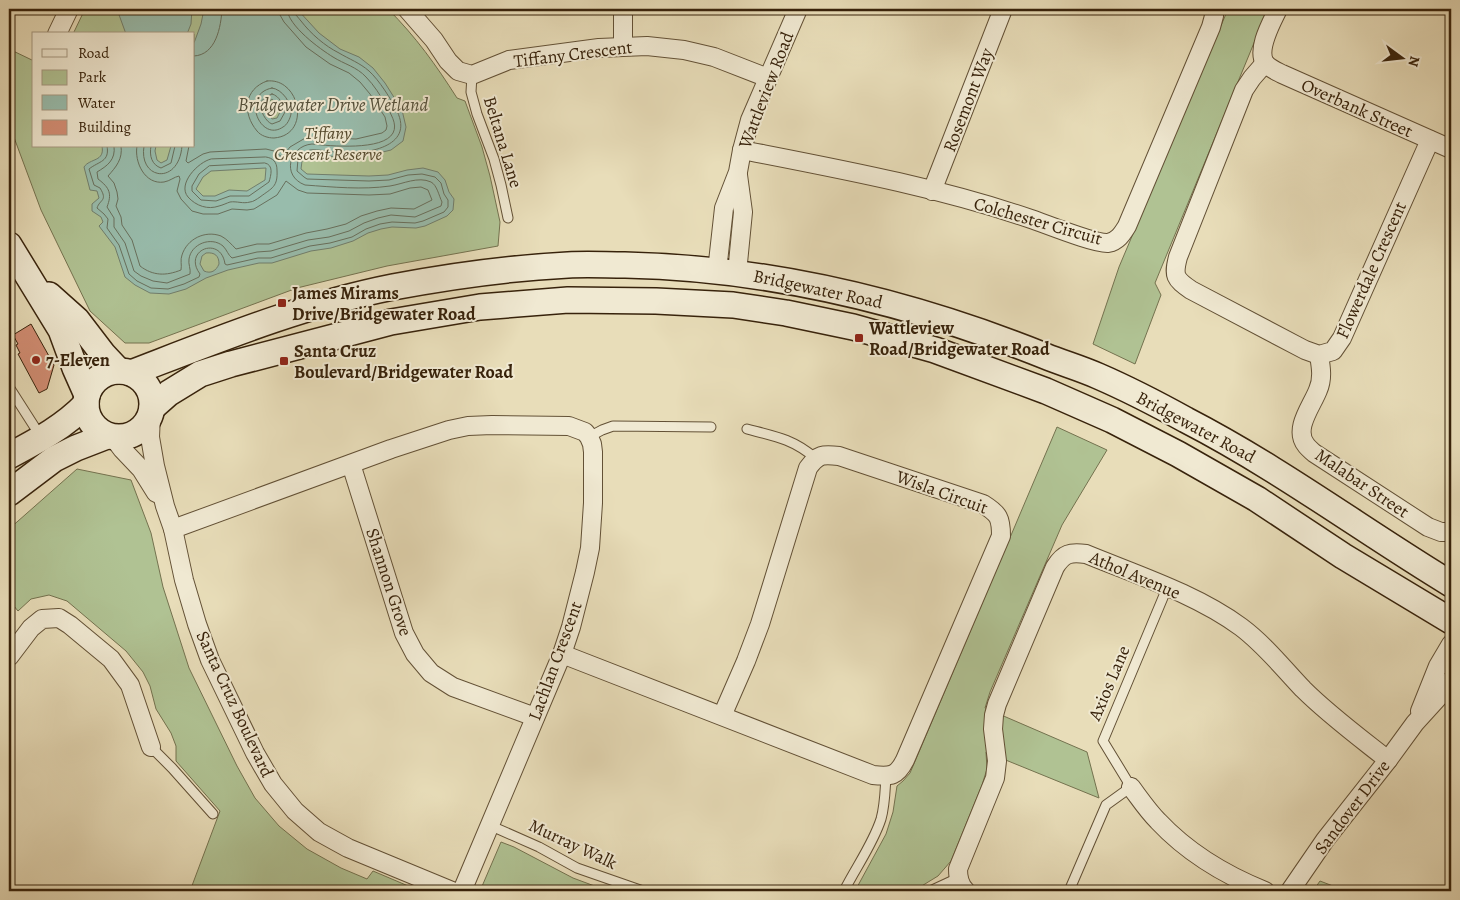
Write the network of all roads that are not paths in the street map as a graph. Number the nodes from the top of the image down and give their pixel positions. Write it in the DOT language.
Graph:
graph roads {
  1 [pos="69,9"];
  2 [pos="407,9"];
  3 [pos="623,9"];
  4 [pos="798,9"];
  5 [pos="1003,9"];
  6 [pos="1213,9"];
  7 [pos="1278,9"];
  8 [pos="59,32"];
  9 [pos="623,46"];
  10 [pos="1265,63"];
  11 [pos="472,75"];
  12 [pos="768,78"];
  13 [pos="1430,140"];
  14 [pos="742,150"];
  15 [pos="1451,150"];
  16 [pos="932,191"];
  17 [pos="508,218"];
  18 [pos="9,246"];
  19 [pos="727,272"];
  20 [pos="28,277"];
  21 [pos="723,305"];
  22 [pos="1319,355"];
  23 [pos="125,372"];
  24 [pos="9,387"];
  25 [pos="86,399"];
  26 [pos="152,412"];
  27 [pos="711,427"];
  28 [pos="747,429"];
  29 [pos="110,436"];
  30 [pos="589,437"];
  31 [pos="42,438"];
  32 [pos="9,456"];
  33 [pos="815,458"];
  34 [pos="352,464"];
  35 [pos="9,493"];
  36 [pos="164,506"];
  37 [pos="173,529"];
  38 [pos="1451,532"];
  39 [pos="1451,584"];
  40 [pos="1167,588"];
  41 [pos="1451,621"];
  42 [pos="1451,644"];
  43 [pos="562,654"];
  44 [pos="9,656"];
  45 [pos="1451,680"];
  46 [pos="722,716"];
  47 [pos="535,717"];
  48 [pos="1415,723"];
  49 [pos="151,746"];
  50 [pos="1388,760"];
  51 [pos="886,776"];
  52 [pos="1131,787"];
  53 [pos="212,814"];
  54 [pos="489,825"];
  55 [pos="962,885"];
  56 [pos="452,891"];
  57 [pos="462,891"];
  58 [pos="643,891"];
  59 [pos="844,891"];
  60 [pos="930,891"];
  61 [pos="1070,891"];
  62 [pos="1265,891"];
  63 [pos="1290,891"];
  1 -- 8 [label="street"];
  2 -- 11 [label="street"];
  3 -- 9 [label="street"];
  4 -- 12 [label="street, Wattleview Road"];
  5 -- 16 [label="street, Rosemont Way"];
  6 -- 16 [label="street, Colchester Circuit"];
  7 -- 10 [label="street"];
  9 -- 11 [label="street, Tiffany Crescent"];
  9 -- 12 [label="street, Tiffany Crescent"];
  10 -- 13 [label="street, Overbank Street"];
  10 -- 22 [label="street, Flowerdale Crescent"];
  11 -- 17 [label="lane, Beltana Lane"];
  12 -- 14 [label="street, Wattleview Road"];
  13 -- 15 [label="street, Overbank Street"];
  13 -- 22 [label="street, Flowerdale Crescent"];
  14 -- 16 [label="street, Colchester Circuit"];
  14 -- 19 [label="street, Wattleview Road"];
  18 -- 20 [label="street"];
  19 -- 21 [label="street, Wattleview Road"];
  19 -- 23 [label="street, Bridgewater Road"];
  19 -- 39 [label="street, Bridgewater Road"];
  20 -- 23 [label="street"];
  20 -- 25 [label="street"];
  21 -- 26 [label="street, Bridgewater Road"];
  21 -- 41 [label="street, Bridgewater Road"];
  22 -- 38 [label="street, Malabar Street"];
  23 -- 25 [label="street"];
  23 -- 26 [label="street"];
  24 -- 31 [label="lane"];
  25 -- 29 [label="street"];
  25 -- 31 [label="street"];
  26 -- 29 [label="street"];
  26 -- 36 [label="street, Santa Cruz Boulevard"];
  27 -- 30 [label="lane"];
  28 -- 33 [label="lane"];
  29 -- 35 [label="street"];
  29 -- 36 [label="street, Santa Cruz Boulevard"];
  30 -- 34 [label="street"];
  30 -- 43 [label="street, Lachlan Crescent"];
  31 -- 32 [label="street"];
  33 -- 46 [label="street"];
  33 -- 51 [label="street, Wisla Circuit"];
  34 -- 37 [label="street"];
  34 -- 47 [label="street, Shannon Grove"];
  36 -- 37 [label="street, Santa Cruz Boulevard"];
  37 -- 56 [label="street, Santa Cruz Boulevard"];
  40 -- 50 [label="street, Athol Avenue"];
  40 -- 52 [label="lane, Axios Lane"];
  40 -- 55 [label="street, Athol Avenue"];
  42 -- 48 [label="street, Sandover Drive"];
  43 -- 46 [label="street"];
  43 -- 47 [label="street, Lachlan Crescent"];
  44 -- 49 [label="street"];
  45 -- 48 [label="street, Sandover Drive"];
  46 -- 51 [label="street"];
  47 -- 54 [label="street, Lachlan Crescent"];
  48 -- 50 [label="street, Sandover Drive"];
  49 -- 53 [label="lane"];
  50 -- 63 [label="street, Sandover Drive"];
  51 -- 59 [label="lane"];
  52 -- 61 [label="lane"];
  52 -- 62 [label="street"];
  54 -- 57 [label="street, Lachlan Crescent"];
  54 -- 58 [label="lane, Murray Walk"];
  55 -- 60 [label="lane"];
}
